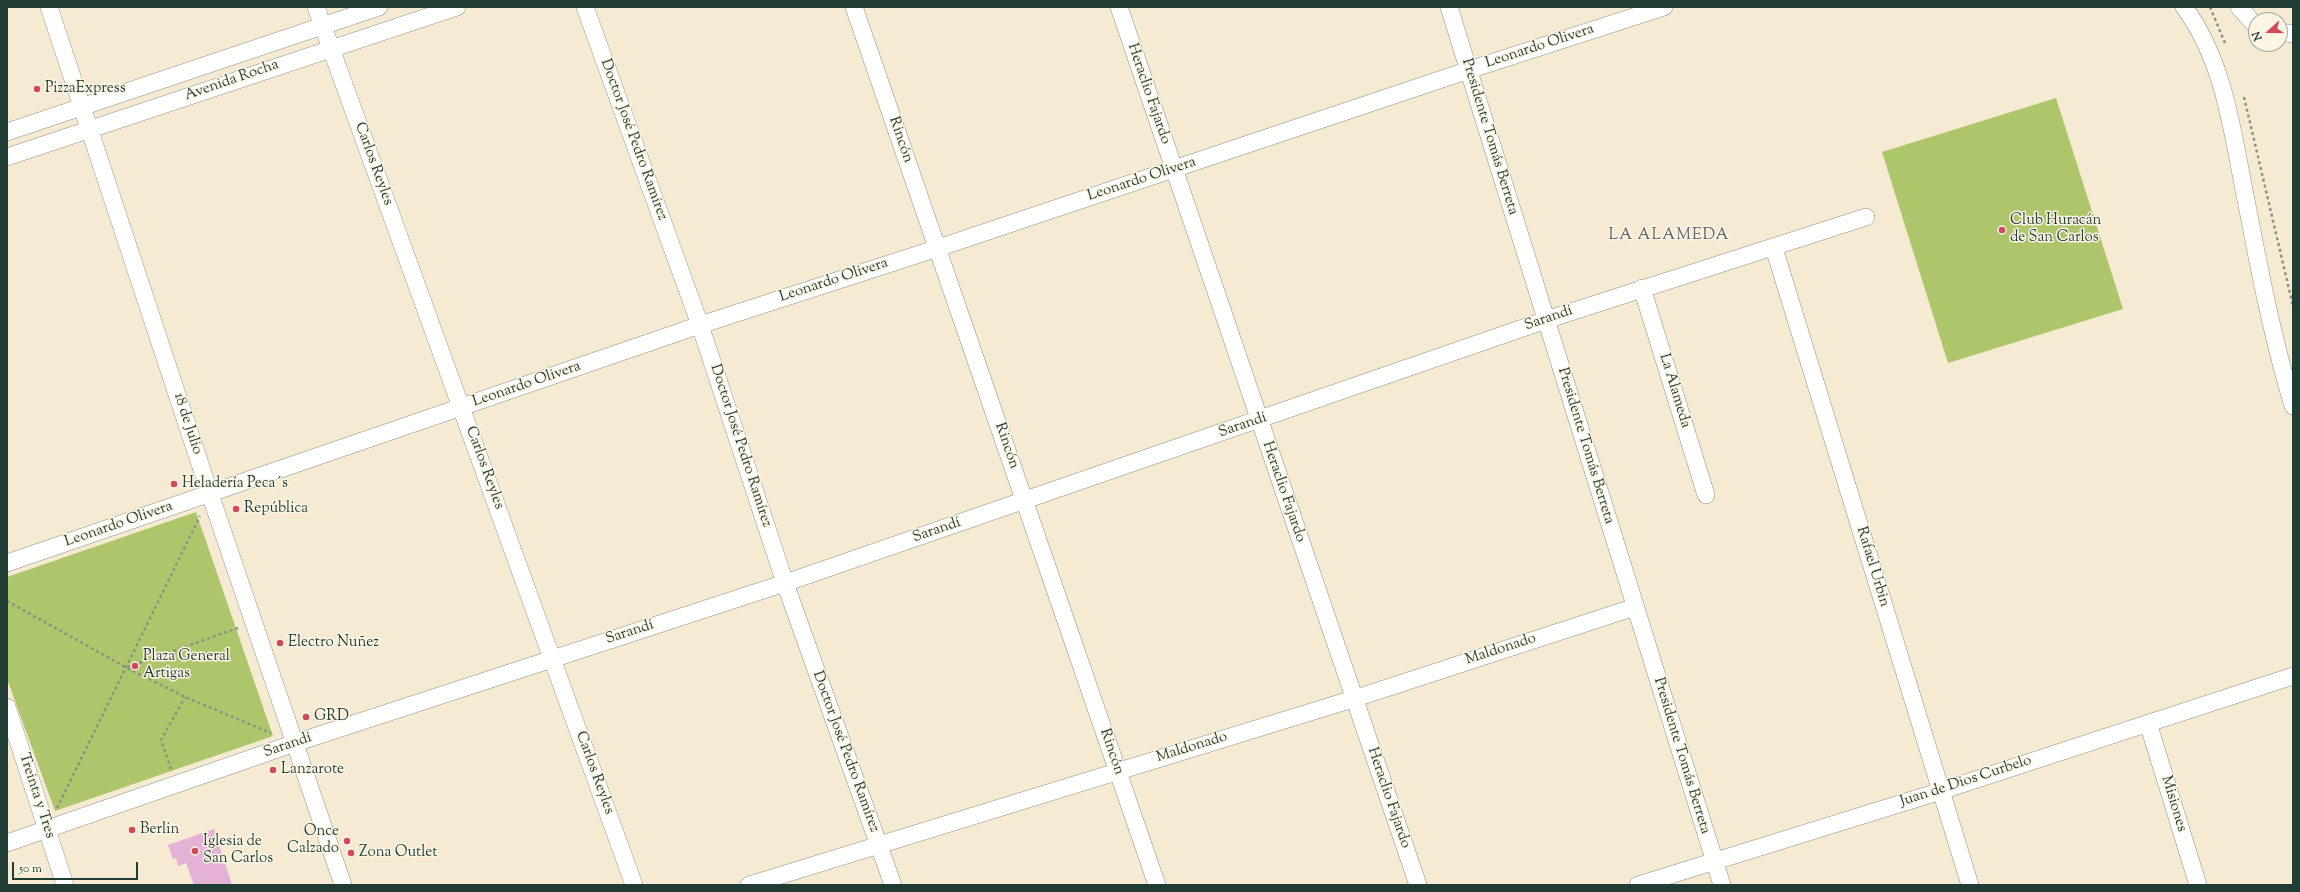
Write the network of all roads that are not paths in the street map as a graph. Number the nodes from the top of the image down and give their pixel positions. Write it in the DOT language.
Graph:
graph roads {
  1 [pos="49,7"];
  2 [pos="316,7"];
  3 [pos="380,7"];
  4 [pos="457,7"];
  5 [pos="585,7"];
  6 [pos="854,7"];
  7 [pos="1119,7"];
  8 [pos="1449,7"];
  9 [pos="1664,7"];
  10 [pos="2184,7"];
  11 [pos="2239,7"];
  12 [pos="1625,13"];
  13 [pos="2248,17"];
  14 [pos="323,26"];
  15 [pos="330,48"];
  16 [pos="1469,70"];
  17 [pos="81,106"];
  18 [pos="89,129"];
  19 [pos="7,132"];
  20 [pos="7,157"];
  21 [pos="1174,170"];
  22 [pos="1866,217"];
  23 [pos="938,248"];
  24 [pos="1774,248"];
  25 [pos="1642,288"];
  26 [pos="1546,320"];
  27 [pos="700,324"];
  28 [pos="2293,406"];
  29 [pos="462,408"];
  30 [pos="1258,420"];
  31 [pos="210,494"];
  32 [pos="1706,495"];
  33 [pos="1025,500"];
  34 [pos="7,563"];
  35 [pos="785,583"];
  36 [pos="1635,607"];
  37 [pos="552,658"];
  38 [pos="2293,676"];
  39 [pos="1353,699"];
  40 [pos="7,706"];
  41 [pos="2148,723"];
  42 [pos="295,743"];
  43 [pos="1117,770"];
  44 [pos="1941,791"];
  45 [pos="47,828"];
  46 [pos="7,843"];
  47 [pos="878,845"];
  48 [pos="1714,860"];
  49 [pos="65,885"];
  50 [pos="343,885"];
  51 [pos="634,885"];
  52 [pos="749,885"];
  53 [pos="893,885"];
  54 [pos="1157,885"];
  55 [pos="1418,885"];
  56 [pos="1638,885"];
  57 [pos="1722,885"];
  58 [pos="1970,885"];
  59 [pos="2198,885"];
  1 -- 17 [label="street, 18 de Julio"];
  2 -- 14 [label="street, Carlos Reyles"];
  3 -- 14 [label="street, Avenida Rocha"];
  4 -- 15 [label="street, Avenida Rocha"];
  5 -- 27 [label="street, Doctor José Pedro Ramírez"];
  6 -- 23 [label="street, Rincón"];
  7 -- 21 [label="street, Heraclio Fajardo"];
  8 -- 16 [label="street, Presidente Tomás Berreta"];
  9 -- 12 [label="street, Leonardo Olivera"];
  10 -- 28 [label="street"];
  11 -- 13 [label="street"];
  12 -- 16 [label="street, Leonardo Olivera"];
  14 -- 15 [label="street, Carlos Reyles"];
  14 -- 17 [label="street, Avenida Rocha"];
  15 -- 18 [label="street, Avenida Rocha"];
  15 -- 29 [label="street, Carlos Reyles"];
  16 -- 21 [label="street, Leonardo Olivera"];
  16 -- 26 [label="street, Presidente Tomás Berreta"];
  17 -- 18 [label="street, 18 de Julio"];
  17 -- 19 [label="street, Avenida Rocha"];
  18 -- 20 [label="street, Avenida Rocha"];
  18 -- 31 [label="street, 18 de Julio"];
  21 -- 23 [label="street, Leonardo Olivera"];
  21 -- 30 [label="street, Heraclio Fajardo"];
  22 -- 24 [label="street, Sarandí"];
  23 -- 27 [label="street, Leonardo Olivera"];
  23 -- 33 [label="street, Rincón"];
  24 -- 25 [label="street, Sarandí"];
  24 -- 44 [label="street, Rafael Urbin"];
  25 -- 26 [label="street, Sarandí"];
  25 -- 32 [label="street, La Alameda"];
  26 -- 30 [label="street, Sarandí"];
  26 -- 36 [label="street, Presidente Tomás Berreta"];
  27 -- 29 [label="street, Leonardo Olivera"];
  27 -- 35 [label="street, Doctor José Pedro Ramírez"];
  29 -- 31 [label="street, Leonardo Olivera"];
  29 -- 37 [label="street, Carlos Reyles"];
  30 -- 33 [label="street, Sarandí"];
  30 -- 39 [label="street, Heraclio Fajardo"];
  31 -- 34 [label="street, Leonardo Olivera"];
  31 -- 42 [label="street, 18 de Julio"];
  33 -- 35 [label="street, Sarandí"];
  33 -- 43 [label="street, Rincón"];
  35 -- 37 [label="street, Sarandí"];
  35 -- 47 [label="street, Doctor José Pedro Ramírez"];
  36 -- 39 [label="street, Maldonado"];
  36 -- 48 [label="street, Presidente Tomás Berreta"];
  37 -- 42 [label="street, Sarandí"];
  37 -- 51 [label="street, Carlos Reyles"];
  38 -- 41 [label="street, Juan de Dios Curbelo"];
  39 -- 43 [label="street, Maldonado"];
  39 -- 55 [label="street, Heraclio Fajardo"];
  40 -- 45 [label="street, Treinta y Tres"];
  41 -- 44 [label="street, Juan de Dios Curbelo"];
  41 -- 59 [label="street, Misiones"];
  42 -- 45 [label="street, Sarandí"];
  42 -- 50 [label="street, 18 de Julio"];
  43 -- 47 [label="street, Maldonado"];
  43 -- 54 [label="street, Rincón"];
  44 -- 48 [label="street, Juan de Dios Curbelo"];
  44 -- 58 [label="street, Rafael Urbin"];
  45 -- 46 [label="street, Sarandí"];
  45 -- 49 [label="street, Treinta y Tres"];
  47 -- 52 [label="street, Maldonado"];
  47 -- 53 [label="street, Doctor José Pedro Ramírez"];
  48 -- 56 [label="street, Juan de Dios Curbelo"];
  48 -- 57 [label="street, Presidente Tomás Berreta"];
}
